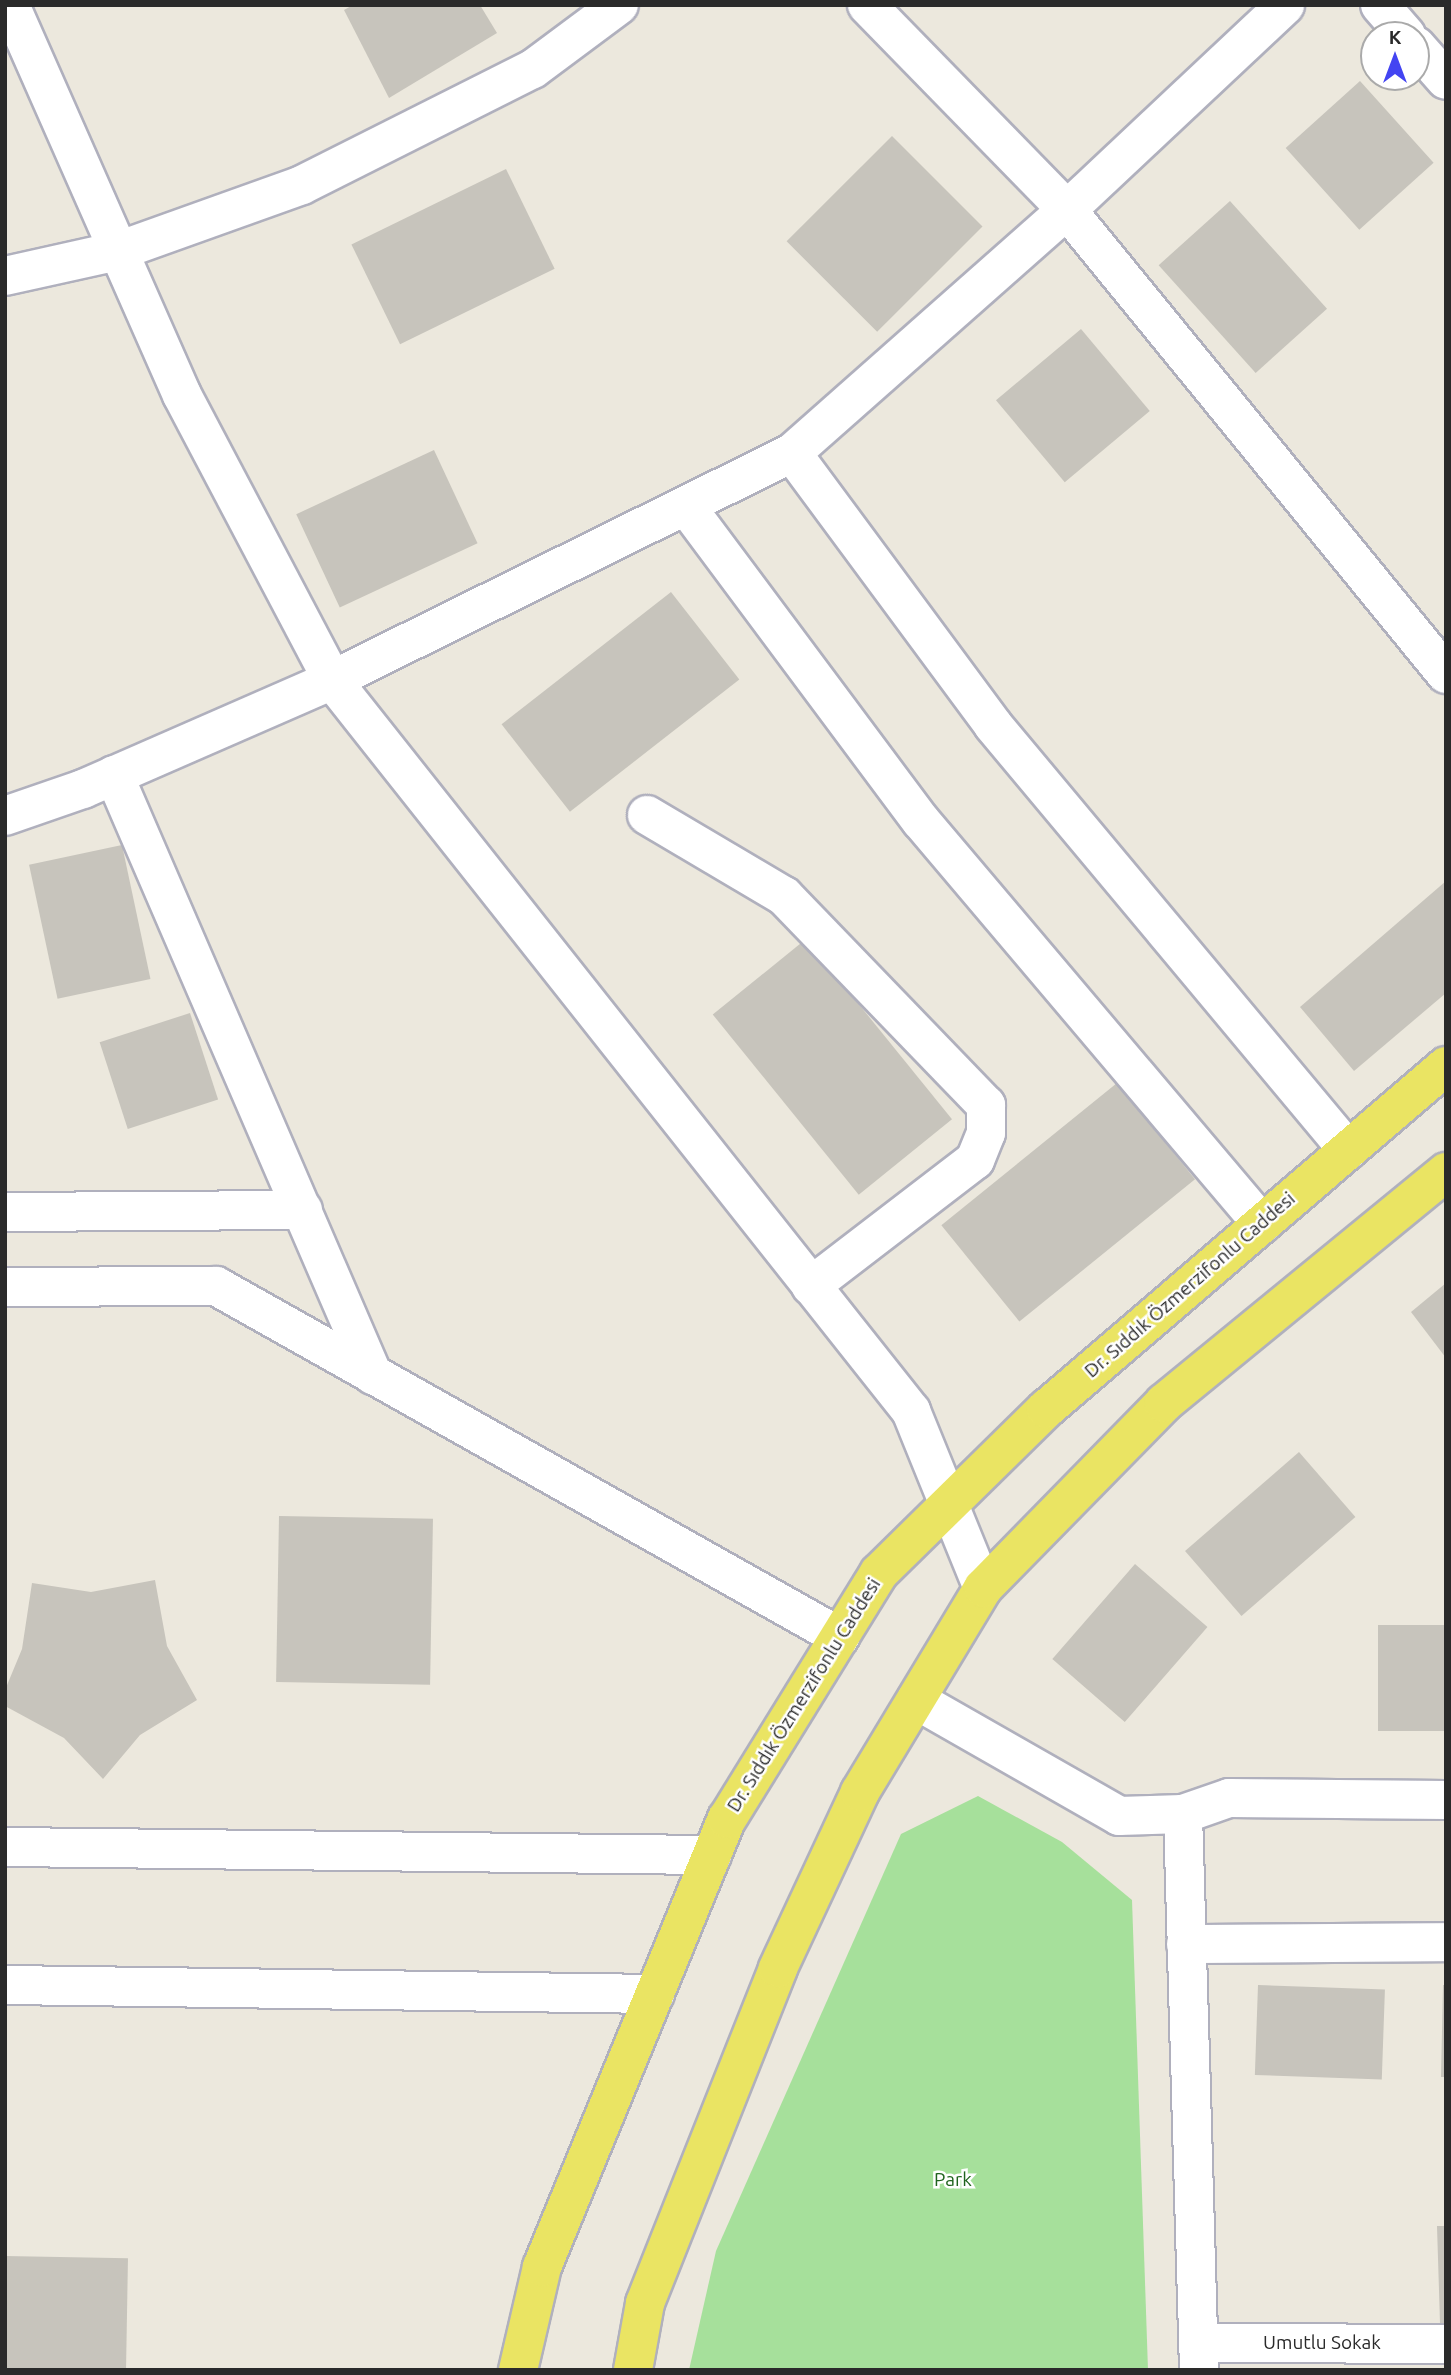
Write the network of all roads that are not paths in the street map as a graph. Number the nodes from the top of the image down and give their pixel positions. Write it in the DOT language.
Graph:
graph roads {
  1 [pos="10,5"];
  2 [pos="620,5"];
  3 [pos="867,5"];
  4 [pos="1285,5"];
  5 [pos="1380,5"];
  6 [pos="1394,21"];
  7 [pos="1430,62"];
  8 [pos="1446,80"];
  9 [pos="1066,210"];
  10 [pos="118,251"];
  11 [pos="5,276"];
  12 [pos="792,453"];
  13 [pos="686,506"];
  14 [pos="1446,674"];
  15 [pos="332,680"];
  16 [pos="114,775"];
  17 [pos="647,815"];
  18 [pos="5,816"];
  19 [pos="1446,1066"];
  20 [pos="1348,1150"];
  21 [pos="1446,1172"];
  22 [pos="303,1210"];
  23 [pos="5,1212"];
  24 [pos="1262,1224"];
  25 [pos="811,1286"];
  26 [pos="5,1287"];
  27 [pos="373,1374"];
  28 [pos="951,1503"];
  29 [pos="983,1588"];
  30 [pos="840,1637"];
  31 [pos="916,1700"];
  32 [pos="1446,1800"];
  33 [pos="1183,1814"];
  34 [pos="5,1847"];
  35 [pos="712,1855"];
  36 [pos="1446,1942"];
  37 [pos="1186,1944"];
  38 [pos="5,1985"];
  39 [pos="655,1994"];
  40 [pos="1446,2344"];
  41 [pos="1199,2356"];
  42 [pos="518,2370"];
  43 [pos="634,2370"];
  1 -- 10 [label="street"];
  2 -- 10 [label="street"];
  3 -- 9 [label="street"];
  4 -- 9 [label="street"];
  5 -- 6 [label="street"];
  7 -- 8 [label="street"];
  9 -- 12 [label="street"];
  9 -- 14 [label="street"];
  10 -- 11 [label="street"];
  10 -- 15 [label="street"];
  12 -- 13 [label="street"];
  12 -- 20 [label="street"];
  13 -- 15 [label="street"];
  13 -- 24 [label="street"];
  15 -- 16 [label="street"];
  15 -- 25 [label="street"];
  16 -- 18 [label="street"];
  16 -- 22 [label="street"];
  17 -- 25 [label="street"];
  19 -- 20 [label="main road, Dr. Sıddık Özmerzifonlu Caddesi"];
  20 -- 24 [label="main road, Dr. Sıddık Özmerzifonlu Caddesi"];
  21 -- 29 [label="main road"];
  22 -- 23 [label="street"];
  22 -- 27 [label="street"];
  24 -- 28 [label="main road, Dr. Sıddık Özmerzifonlu Caddesi"];
  25 -- 28 [label="street"];
  26 -- 27 [label="street"];
  27 -- 30 [label="street"];
  28 -- 29 [label="street"];
  28 -- 30 [label="main road, Dr. Sıddık Özmerzifonlu Caddesi"];
  29 -- 31 [label="main road"];
  30 -- 35 [label="main road, Dr. Sıddık Özmerzifonlu Caddesi"];
  31 -- 33 [label="street"];
  31 -- 43 [label="main road"];
  32 -- 33 [label="street"];
  33 -- 37 [label="street"];
  34 -- 35 [label="street"];
  35 -- 39 [label="main road, Dr. Sıddık Özmerzifonlu Caddesi"];
  36 -- 37 [label="street"];
  37 -- 41 [label="street"];
  38 -- 39 [label="street"];
  39 -- 42 [label="main road, Dr. Sıddık Özmerzifonlu Caddesi"];
  40 -- 41 [label="street, Umutlu Sokak"];
}
